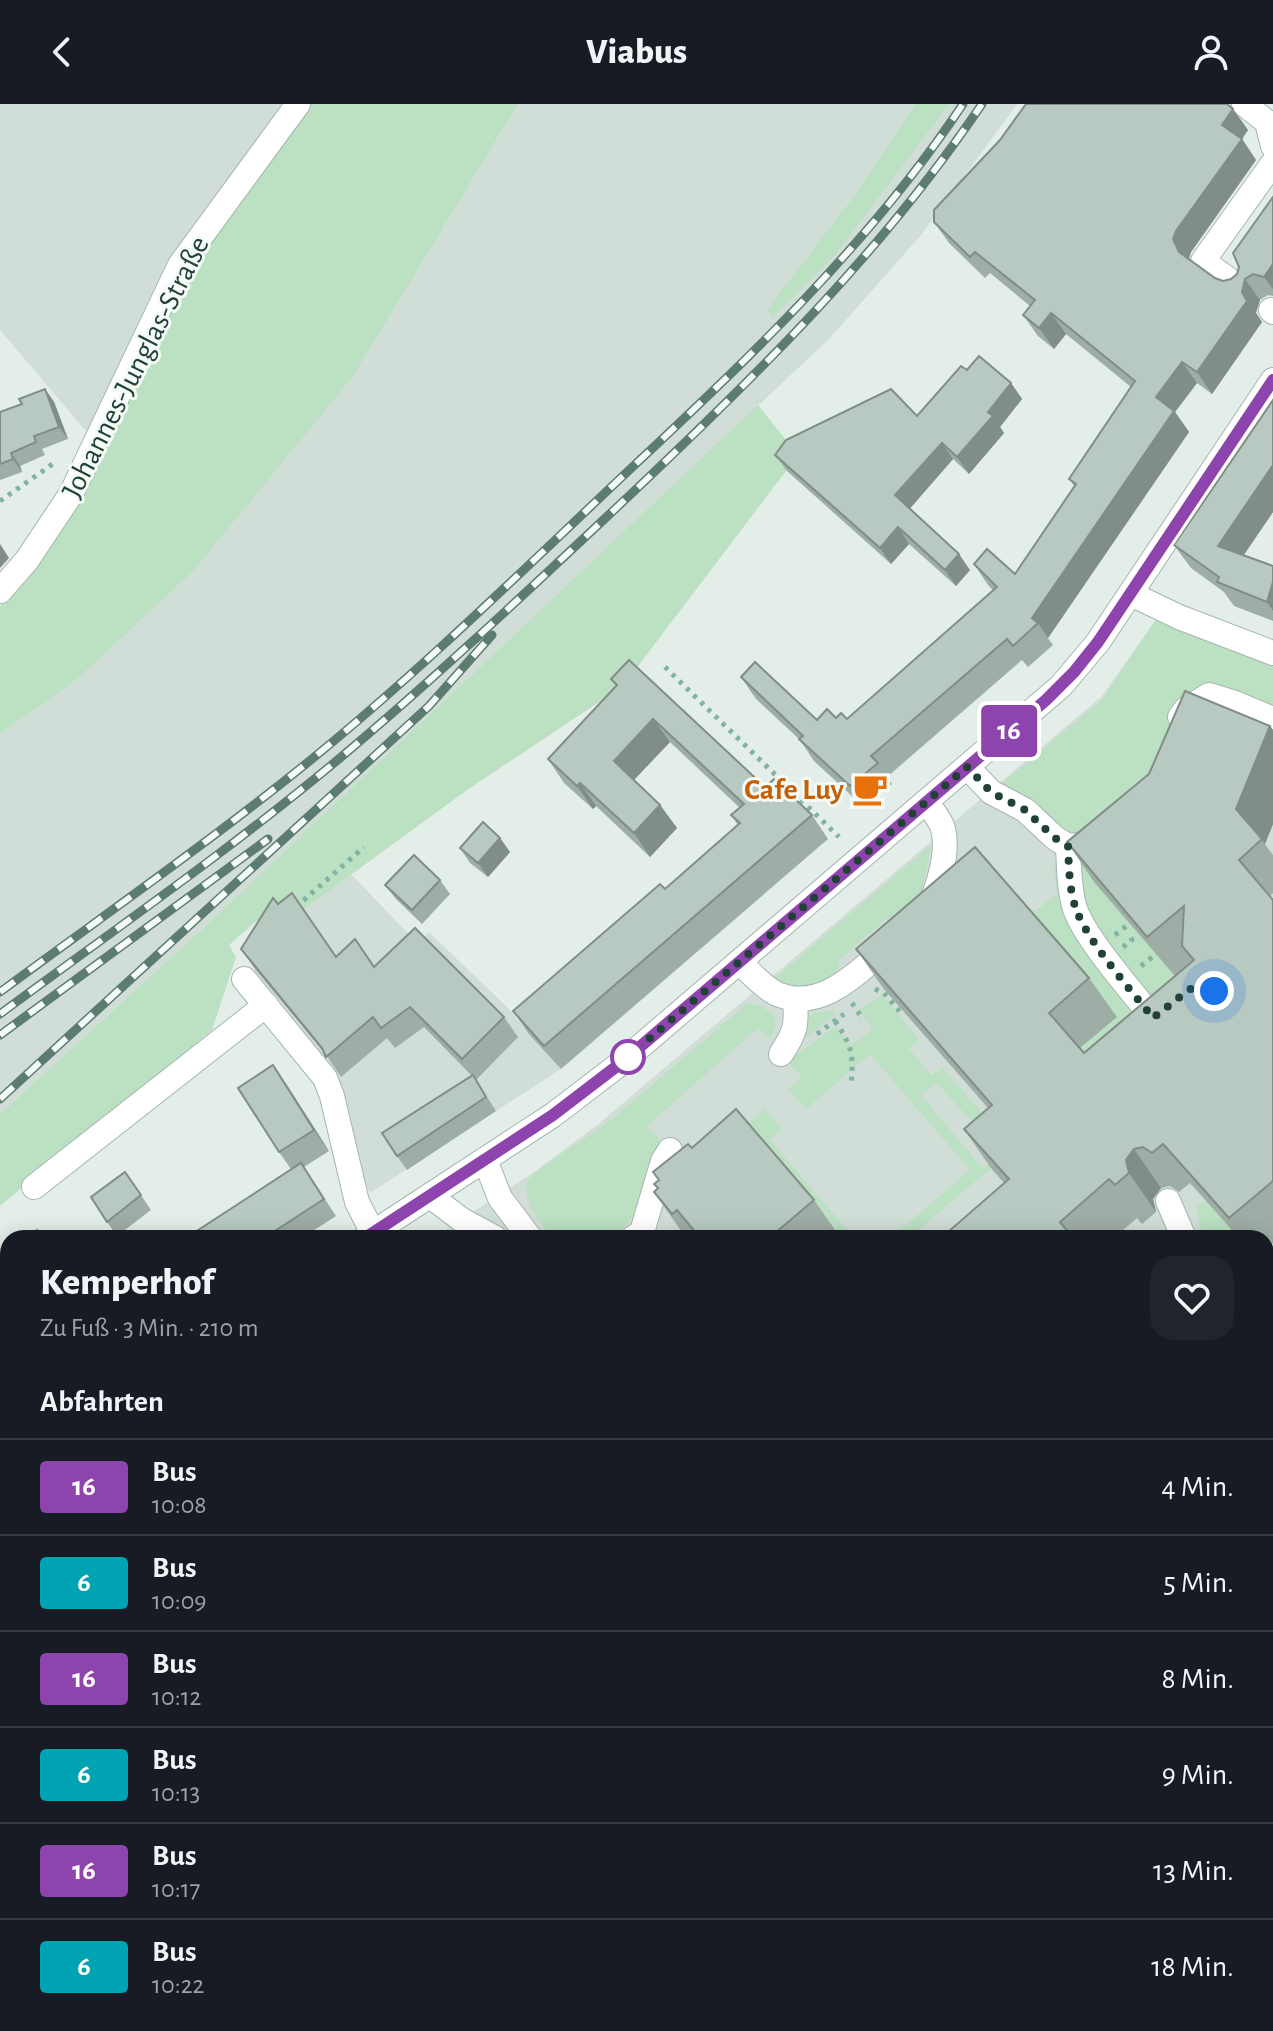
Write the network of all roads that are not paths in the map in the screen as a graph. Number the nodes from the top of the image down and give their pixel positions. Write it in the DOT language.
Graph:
graph roads {
  1 [pos="298,104"];
  2 [pos="1244,104"];
  3 [pos="1273,146"];
  4 [pos="1273,163"];
  5 [pos="1239,287"];
  6 [pos="1273,380"];
  7 [pos="0,591"];
  8 [pos="1131,594"];
  9 [pos="1273,653"];
  10 [pos="1273,719"];
  11 [pos="1170,731"];
  12 [pos="967,767"];
  13 [pos="926,802"];
  14 [pos="1118,819"];
  15 [pos="1068,846"];
  16 [pos="739,962"];
  17 [pos="244,979"];
  18 [pos="1178,998"];
  19 [pos="795,999"];
  20 [pos="266,1005"];
  21 [pos="781,1054"];
  22 [pos="670,1150"];
  23 [pos="485,1160"];
  24 [pos="34,1187"];
  25 [pos="430,1196"];
  26 [pos="1168,1201"];
  27 [pos="367,1230"];
  28 [pos="377,1230"];
  29 [pos="480,1230"];
  30 [pos="524,1230"];
  31 [pos="643,1230"];
  32 [pos="1181,1230"];
  1 -- 7 [label="street, Johannes-Junglas-Straße"];
  2 -- 3 [label="street"];
  4 -- 5 [label="street"];
  6 -- 8 [label="street"];
  8 -- 9 [label="street"];
  8 -- 12 [label="street"];
  10 -- 11 [label="street"];
  12 -- 13 [label="street"];
  12 -- 15 [label="street"];
  13 -- 16 [label="street"];
  13 -- 19 [label="street"];
  14 -- 15 [label="street"];
  15 -- 18 [label="street"];
  16 -- 19 [label="street"];
  16 -- 23 [label="street"];
  17 -- 20 [label="street"];
  19 -- 21 [label="street"];
  20 -- 24 [label="street"];
  20 -- 27 [label="street"];
  22 -- 31 [label="street"];
  23 -- 25 [label="street"];
  23 -- 30 [label="street"];
  25 -- 28 [label="street"];
  25 -- 29 [label="street"];
  26 -- 32 [label="street"];
}
